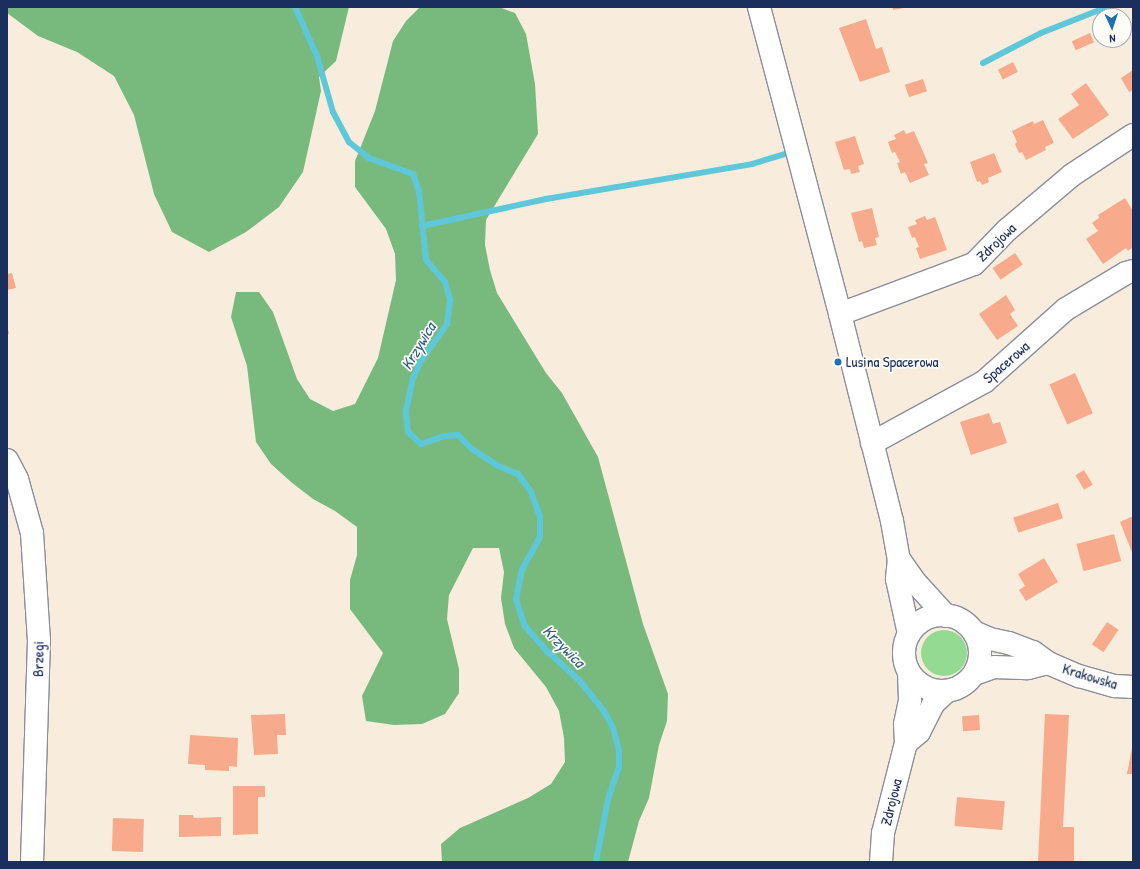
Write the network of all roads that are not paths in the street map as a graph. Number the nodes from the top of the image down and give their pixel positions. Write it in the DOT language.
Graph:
graph roads {
  1 [pos="758,7"];
  2 [pos="1133,135"];
  3 [pos="1133,271"];
  4 [pos="840,314"];
  5 [pos="872,443"];
  6 [pos="7,460"];
  7 [pos="899,559"];
  8 [pos="946,616"];
  9 [pos="974,632"];
  10 [pos="910,634"];
  11 [pos="1048,663"];
  12 [pos="909,673"];
  13 [pos="974,674"];
  14 [pos="1133,687"];
  15 [pos="947,691"];
  16 [pos="906,743"];
  17 [pos="32,862"];
  18 [pos="881,862"];
  1 -- 4 [label="street"];
  2 -- 4 [label="street, Zdrojowa"];
  3 -- 5 [label="street, Spacerowa"];
  4 -- 5 [label="street"];
  5 -- 7 [label="street"];
  6 -- 17 [label="street, Brzegi"];
  7 -- 8 [label="street"];
  7 -- 10 [label="street"];
  8 -- 9 [label="street"];
  8 -- 10 [label="street"];
  9 -- 11 [label="street, Krakowska"];
  9 -- 13 [label="street"];
  10 -- 12 [label="street"];
  11 -- 13 [label="street, Krakowska"];
  11 -- 14 [label="street, Krakowska"];
  12 -- 15 [label="street"];
  12 -- 16 [label="street, Zdrojowa"];
  13 -- 15 [label="street"];
  15 -- 16 [label="street"];
  16 -- 18 [label="street, Zdrojowa"];
}
